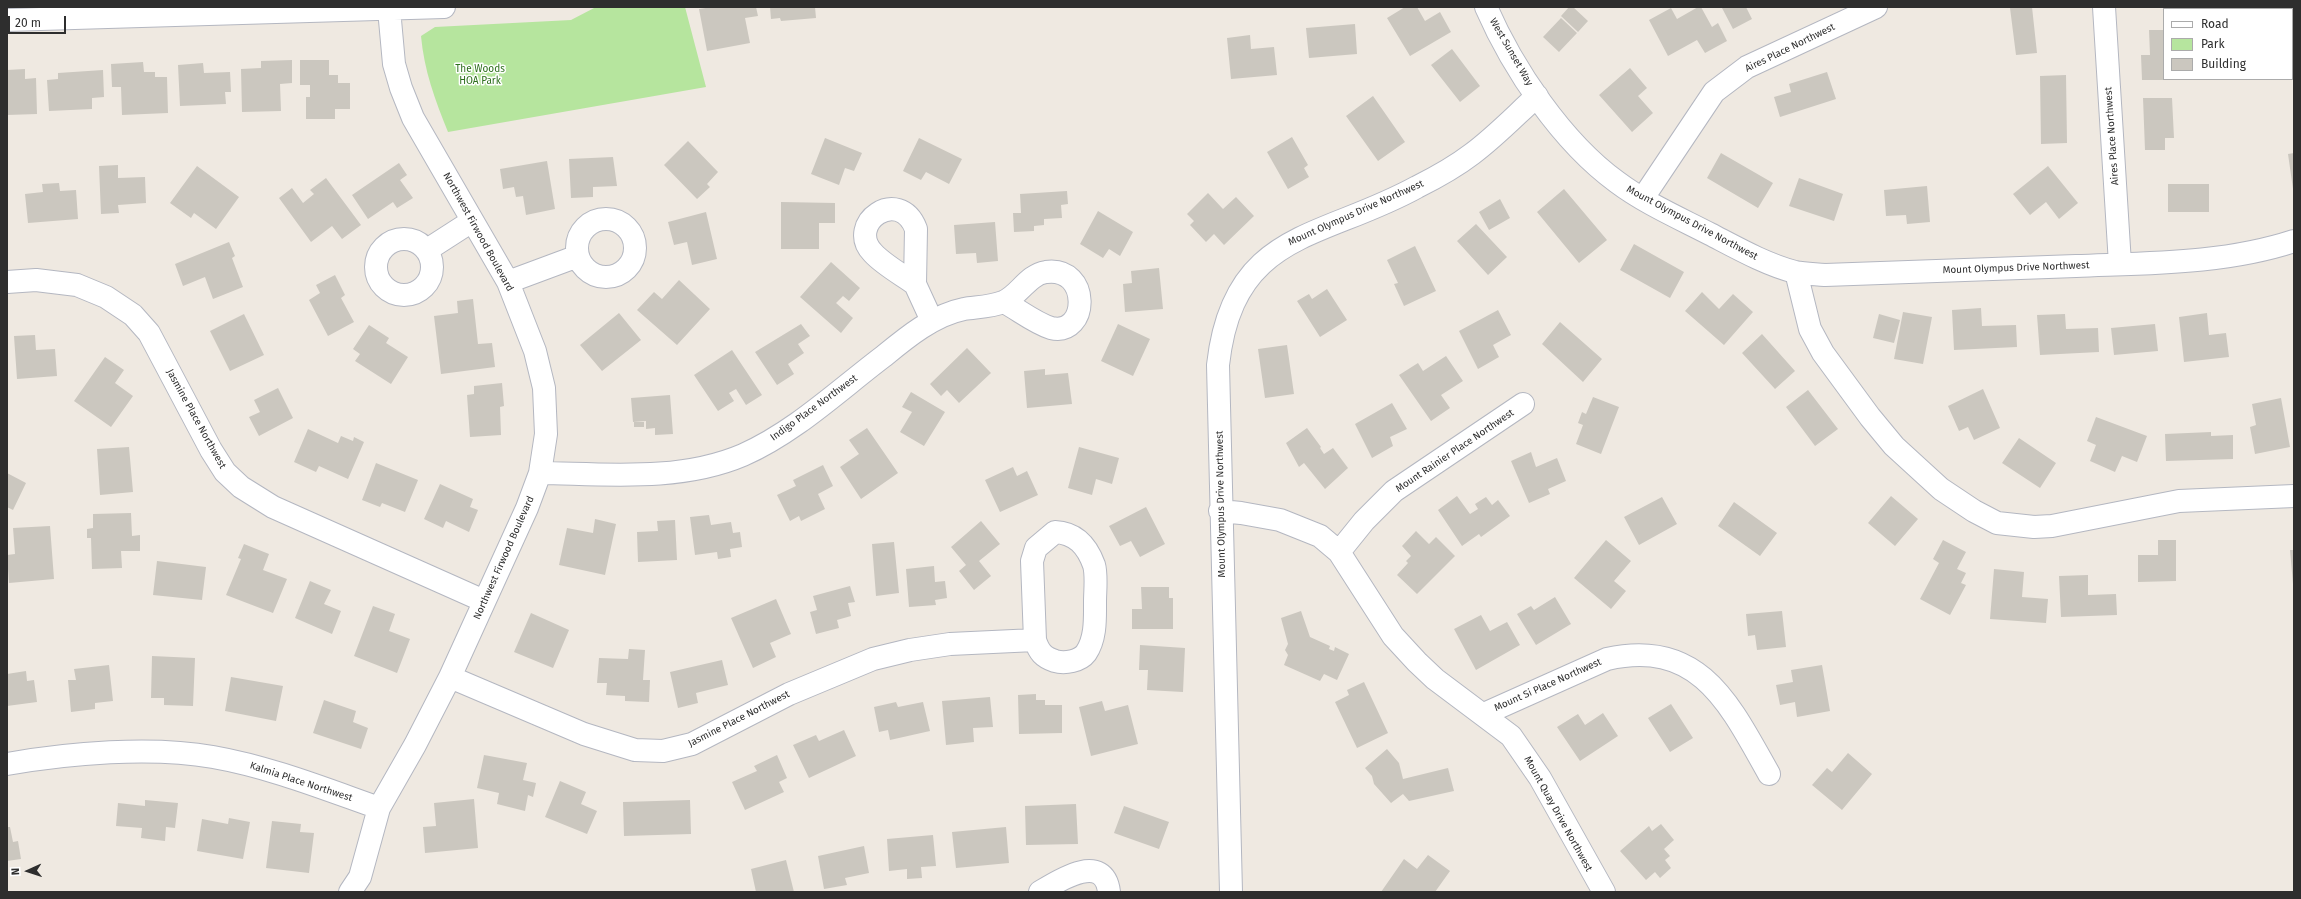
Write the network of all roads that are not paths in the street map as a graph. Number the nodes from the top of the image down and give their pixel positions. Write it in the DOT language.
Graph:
graph roads {
  1 [pos="444,7"];
  2 [pos="1486,7"];
  3 [pos="1876,7"];
  4 [pos="2104,7"];
  5 [pos="389,9"];
  6 [pos="33,13"];
  7 [pos="7,20"];
  8 [pos="1538,96"];
  9 [pos="1643,198"];
  10 [pos="472,221"];
  11 [pos="2294,241"];
  12 [pos="427,250"];
  13 [pos="578,256"];
  14 [pos="2120,264"];
  15 [pos="1796,272"];
  16 [pos="7,282"];
  17 [pos="508,282"];
  18 [pos="915,284"];
  19 [pos="1004,302"];
  20 [pos="932,321"];
  21 [pos="1523,404"];
  22 [pos="540,473"];
  23 [pos="2294,496"];
  24 [pos="1220,511"];
  25 [pos="1339,552"];
  26 [pos="484,601"];
  27 [pos="1035,640"];
  28 [pos="450,677"];
  29 [pos="1484,714"];
  30 [pos="7,764"];
  31 [pos="1769,774"];
  32 [pos="379,808"];
  33 [pos="358,887"];
  34 [pos="1040,892"];
  35 [pos="1109,892"];
  36 [pos="1231,892"];
  37 [pos="1604,892"];
  1 -- 5 [label="street"];
  2 -- 8 [label="street, West Sunset Way"];
  3 -- 9 [label="street, Aires Place Northwest"];
  4 -- 14 [label="street, Aires Place Northwest"];
  5 -- 6 [label="street"];
  5 -- 10 [label="street, Northwest Firwood Boulevard"];
  6 -- 7 [label="street"];
  8 -- 9 [label="street, Mount Olympus Drive Northwest"];
  8 -- 24 [label="street, Mount Olympus Drive Northwest"];
  9 -- 15 [label="street, Mount Olympus Drive Northwest"];
  10 -- 12 [label="street"];
  10 -- 17 [label="street, Northwest Firwood Boulevard"];
  11 -- 14 [label="street, Mount Olympus Drive Northwest"];
  13 -- 17 [label="street"];
  14 -- 15 [label="street, Mount Olympus Drive Northwest"];
  15 -- 23 [label="street"];
  16 -- 26 [label="street, Jasmine Place Northwest"];
  17 -- 22 [label="street, Northwest Firwood Boulevard"];
  18 -- 20 [label="street"];
  19 -- 20 [label="street, Indigo Place Northwest"];
  20 -- 22 [label="street, Indigo Place Northwest"];
  21 -- 25 [label="street, Mount Rainier Place Northwest"];
  22 -- 26 [label="street, Northwest Firwood Boulevard"];
  24 -- 25 [label="street, Mount Quay Drive Northwest"];
  24 -- 36 [label="street, Mount Olympus Drive Northwest"];
  25 -- 29 [label="street, Mount Quay Drive Northwest"];
  26 -- 28 [label="street, Northwest Firwood Boulevard"];
  27 -- 27 [label="street"];
  27 -- 28 [label="street, Jasmine Place Northwest"];
  28 -- 32 [label="street, Northwest Firwood Boulevard"];
  29 -- 31 [label="street, Mount Si Place Northwest"];
  29 -- 37 [label="street, Mount Quay Drive Northwest"];
  30 -- 32 [label="street, Kalmia Place Northwest"];
  32 -- 33 [label="street, Northwest Firwood Boulevard"];
  34 -- 35 [label="street"];
}
